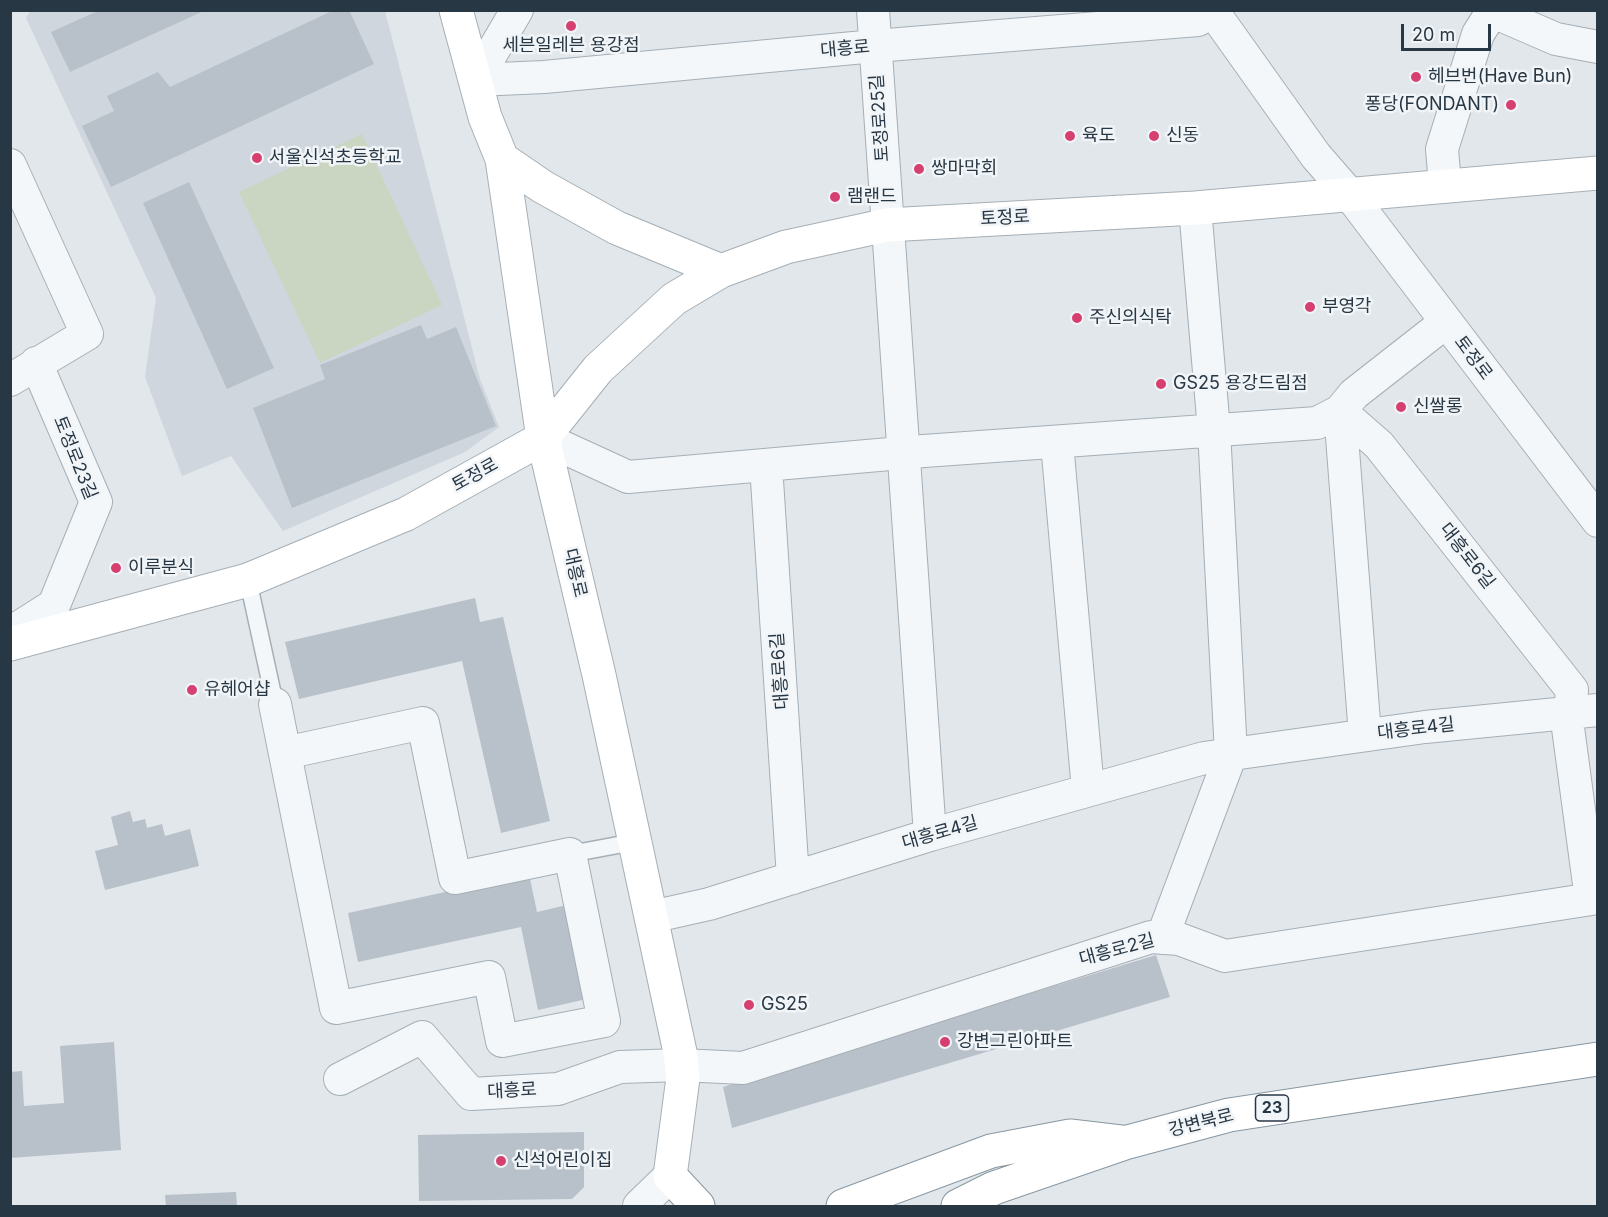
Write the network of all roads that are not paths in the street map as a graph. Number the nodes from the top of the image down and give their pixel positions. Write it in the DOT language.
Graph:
graph roads {
  1 [pos="456,10"];
  2 [pos="517,10"];
  3 [pos="873,10"];
  4 [pos="1213,11"];
  5 [pos="1491,11"];
  6 [pos="875,46"];
  7 [pos="1598,47"];
  8 [pos="476,80"];
  9 [pos="502,159"];
  10 [pos="10,165"];
  11 [pos="1598,173"];
  12 [pos="1445,185"];
  13 [pos="1350,195"];
  14 [pos="1195,207"];
  15 [pos="887,225"];
  16 [pos="721,271"];
  17 [pos="1446,322"];
  18 [pos="17,374"];
  19 [pos="1340,411"];
  20 [pos="1214,430"];
  21 [pos="543,438"];
  22 [pos="1057,443"];
  23 [pos="903,454"];
  24 [pos="766,465"];
  25 [pos="1598,521"];
  26 [pos="248,580"];
  27 [pos="10,633"];
  28 [pos="10,644"];
  29 [pos="275,704"];
  30 [pos="1578,712"];
  31 [pos="1365,735"];
  32 [pos="285,753"];
  33 [pos="1231,754"];
  34 [pos="1088,790"];
  35 [pos="930,835"];
  36 [pos="634,842"];
  37 [pos="570,854"];
  38 [pos="793,878"];
  39 [pos="1594,898"];
  40 [pos="651,917"];
  41 [pos="1162,938"];
  42 [pos="1598,1059"];
  43 [pos="681,1065"];
  44 [pos="340,1079"];
  45 [pos="1128,1142"];
  46 [pos="670,1176"];
  47 [pos="639,1206"];
  48 [pos="698,1206"];
  49 [pos="843,1206"];
  50 [pos="958,1206"];
  1 -- 8 [label="main road, 대흥로"];
  2 -- 8 [label="street"];
  3 -- 6 [label="street, 토정로25길"];
  4 -- 6 [label="street, 대흥로"];
  4 -- 13 [label="street, 토정로"];
  5 -- 7 [label="street"];
  5 -- 12 [label="street"];
  6 -- 8 [label="street, 대흥로"];
  6 -- 15 [label="street, 토정로25길"];
  8 -- 9 [label="main road, 대흥로"];
  9 -- 16 [label="main road"];
  9 -- 21 [label="main road, 대흥로"];
  10 -- 18 [label="street, 토정로23길"];
  11 -- 12 [label="main road, 토정로"];
  12 -- 13 [label="main road, 토정로"];
  13 -- 14 [label="main road, 토정로"];
  13 -- 17 [label="street, 토정로"];
  14 -- 15 [label="main road, 토정로"];
  14 -- 20 [label="street"];
  15 -- 16 [label="main road, 토정로"];
  15 -- 23 [label="street"];
  16 -- 21 [label="main road, 토정로"];
  17 -- 19 [label="street"];
  17 -- 25 [label="street, 토정로"];
  18 -- 27 [label="street, 토정로23길"];
  19 -- 20 [label="street"];
  19 -- 30 [label="street, 대흥로6길"];
  19 -- 31 [label="street"];
  20 -- 22 [label="street"];
  20 -- 33 [label="street"];
  21 -- 24 [label="street"];
  21 -- 26 [label="main road, 토정로"];
  21 -- 36 [label="main road, 대흥로"];
  22 -- 23 [label="street"];
  22 -- 34 [label="street"];
  23 -- 24 [label="street"];
  23 -- 35 [label="street"];
  24 -- 38 [label="street, 대흥로6길"];
  26 -- 28 [label="main road, 토정로"];
  26 -- 29 [label="lane"];
  29 -- 32 [label="street"];
  30 -- 31 [label="street, 대흥로4길"];
  30 -- 39 [label="street"];
  31 -- 33 [label="street, 대흥로4길"];
  32 -- 37 [label="street"];
  32 -- 37 [label="street"];
  33 -- 34 [label="street, 대흥로4길"];
  33 -- 41 [label="street"];
  34 -- 35 [label="street, 대흥로4길"];
  35 -- 38 [label="street, 대흥로4길"];
  36 -- 37 [label="lane"];
  36 -- 40 [label="main road, 대흥로"];
  38 -- 40 [label="street, 대흥로4길"];
  39 -- 41 [label="street, 대흥로2길"];
  40 -- 43 [label="main road, 대흥로"];
  41 -- 43 [label="street, 대흥로2길"];
  42 -- 45 [label="main road, 강변북로 / 23"];
  43 -- 44 [label="street, 대흥로"];
  43 -- 46 [label="main road, 대흥로"];
  45 -- 49 [label="main road"];
  45 -- 50 [label="main road, 강변북로 / 23"];
  46 -- 47 [label="street"];
  46 -- 48 [label="main road"];
}
